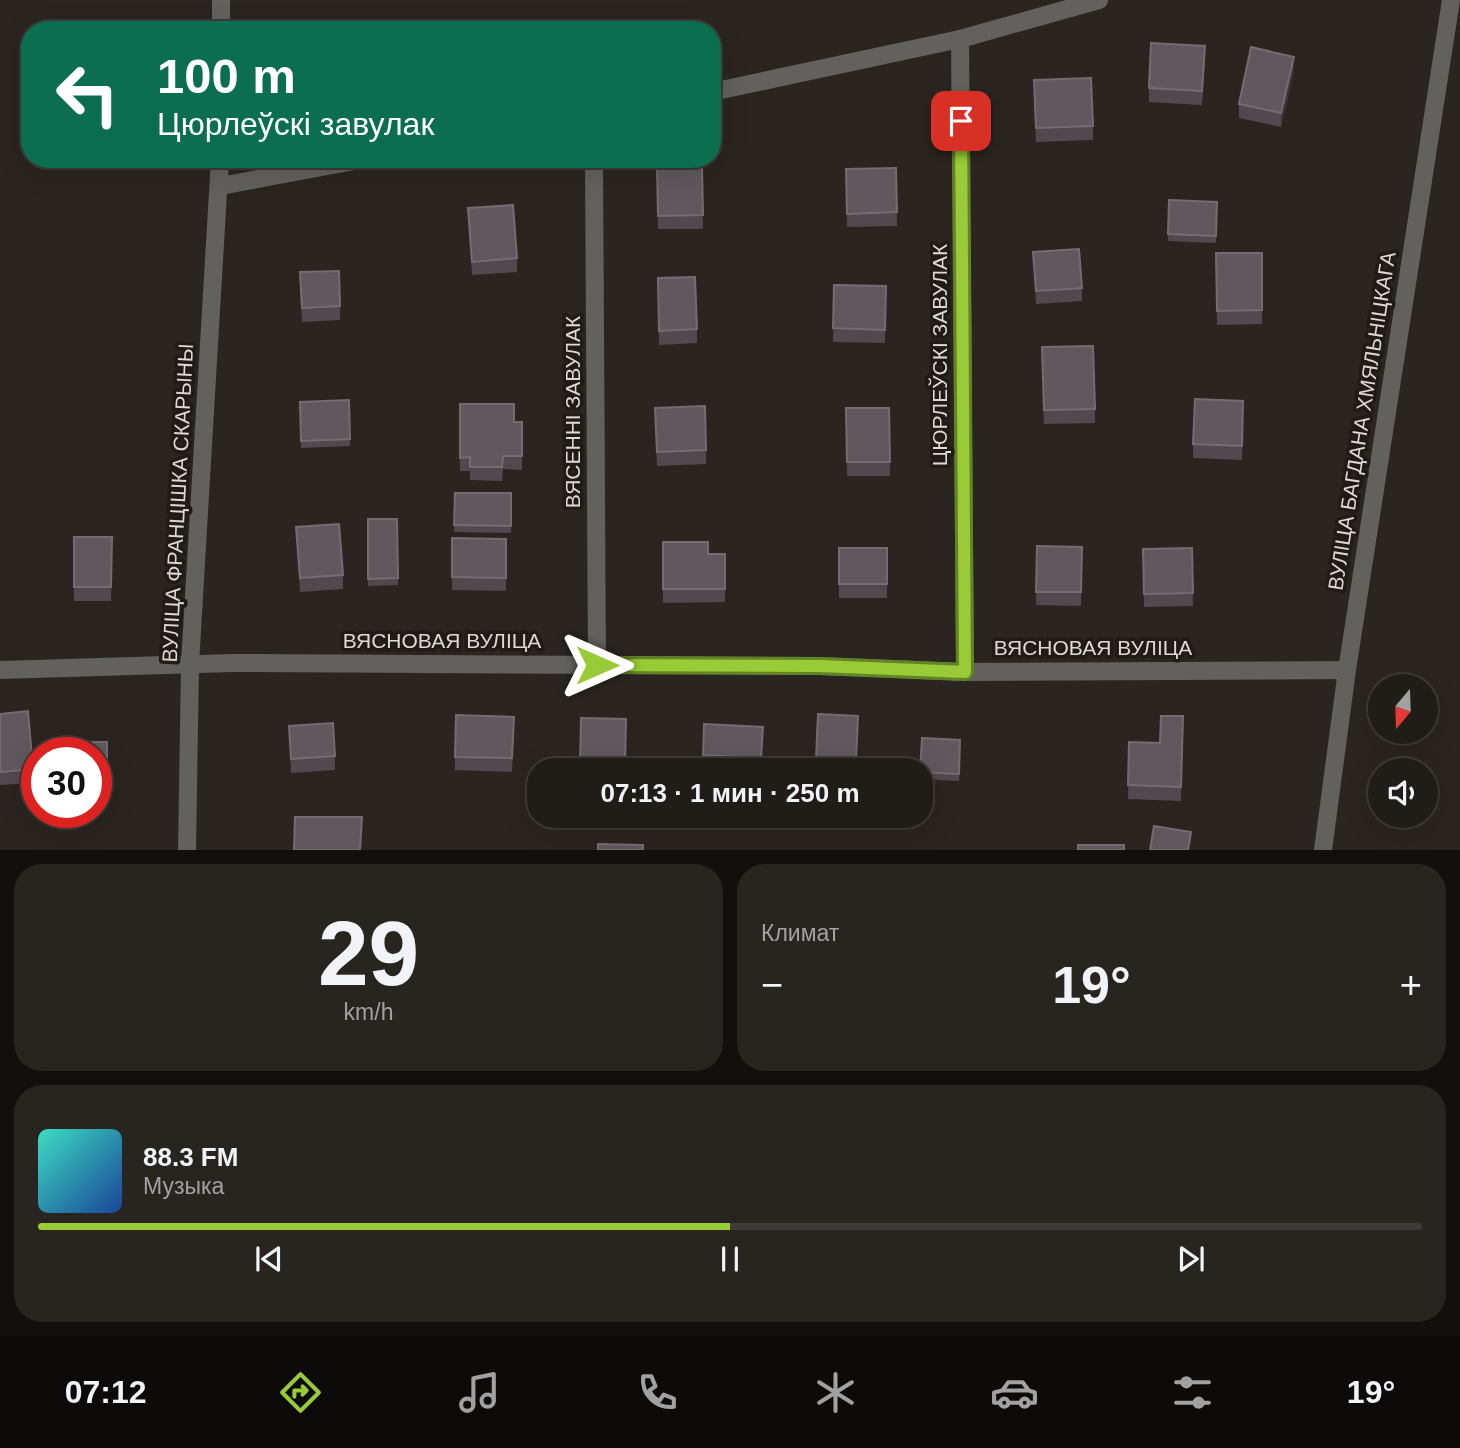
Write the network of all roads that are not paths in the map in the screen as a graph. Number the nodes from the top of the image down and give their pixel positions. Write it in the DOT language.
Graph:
graph roads {
  1 [pos="221,0"];
  2 [pos="1099,0"];
  3 [pos="1451,0"];
  4 [pos="220,21"];
  5 [pos="960,39"];
  6 [pos="721,90"];
  7 [pos="220,168"];
  8 [pos="317,168"];
  9 [pos="594,168"];
  10 [pos="220,186"];
  11 [pos="190,664"];
  12 [pos="597,665"];
  13 [pos="0,670"];
  14 [pos="1347,670"];
  15 [pos="965,672"];
  16 [pos="187,849"];
  17 [pos="1324,849"];
  1 -- 4 [label="street"];
  2 -- 5 [label="street"];
  3 -- 14 [label="street, ВУЛІЦА БАГДАНА ХМЯЛЬНІЦКАГА"];
  5 -- 6 [label="street"];
  5 -- 15 [label="street, ЦЮРЛЕЎСКІ ЗАВУЛАК"];
  7 -- 10 [label="street, ВУЛІЦА ФРАНЦІШКА СКАРЫНЫ"];
  8 -- 10 [label="street"];
  9 -- 12 [label="street, ВЯСЕННІ ЗАВУЛАК"];
  10 -- 11 [label="street, ВУЛІЦА ФРАНЦІШКА СКАРЫНЫ"];
  11 -- 12 [label="street, ВЯСНОВАЯ ВУЛІЦА"];
  11 -- 13 [label="street, ВЯСНОВАЯ ВУЛІЦА"];
  11 -- 16 [label="street, ВУЛІЦА ФРАНЦІШКА СКАРЫНЫ"];
  12 -- 15 [label="street, ВЯСНОВАЯ ВУЛІЦА"];
  14 -- 15 [label="street, ВЯСНОВАЯ ВУЛІЦА"];
  14 -- 17 [label="street, ВУЛІЦА БАГДАНА ХМЯЛЬНІЦКАГА"];
}
